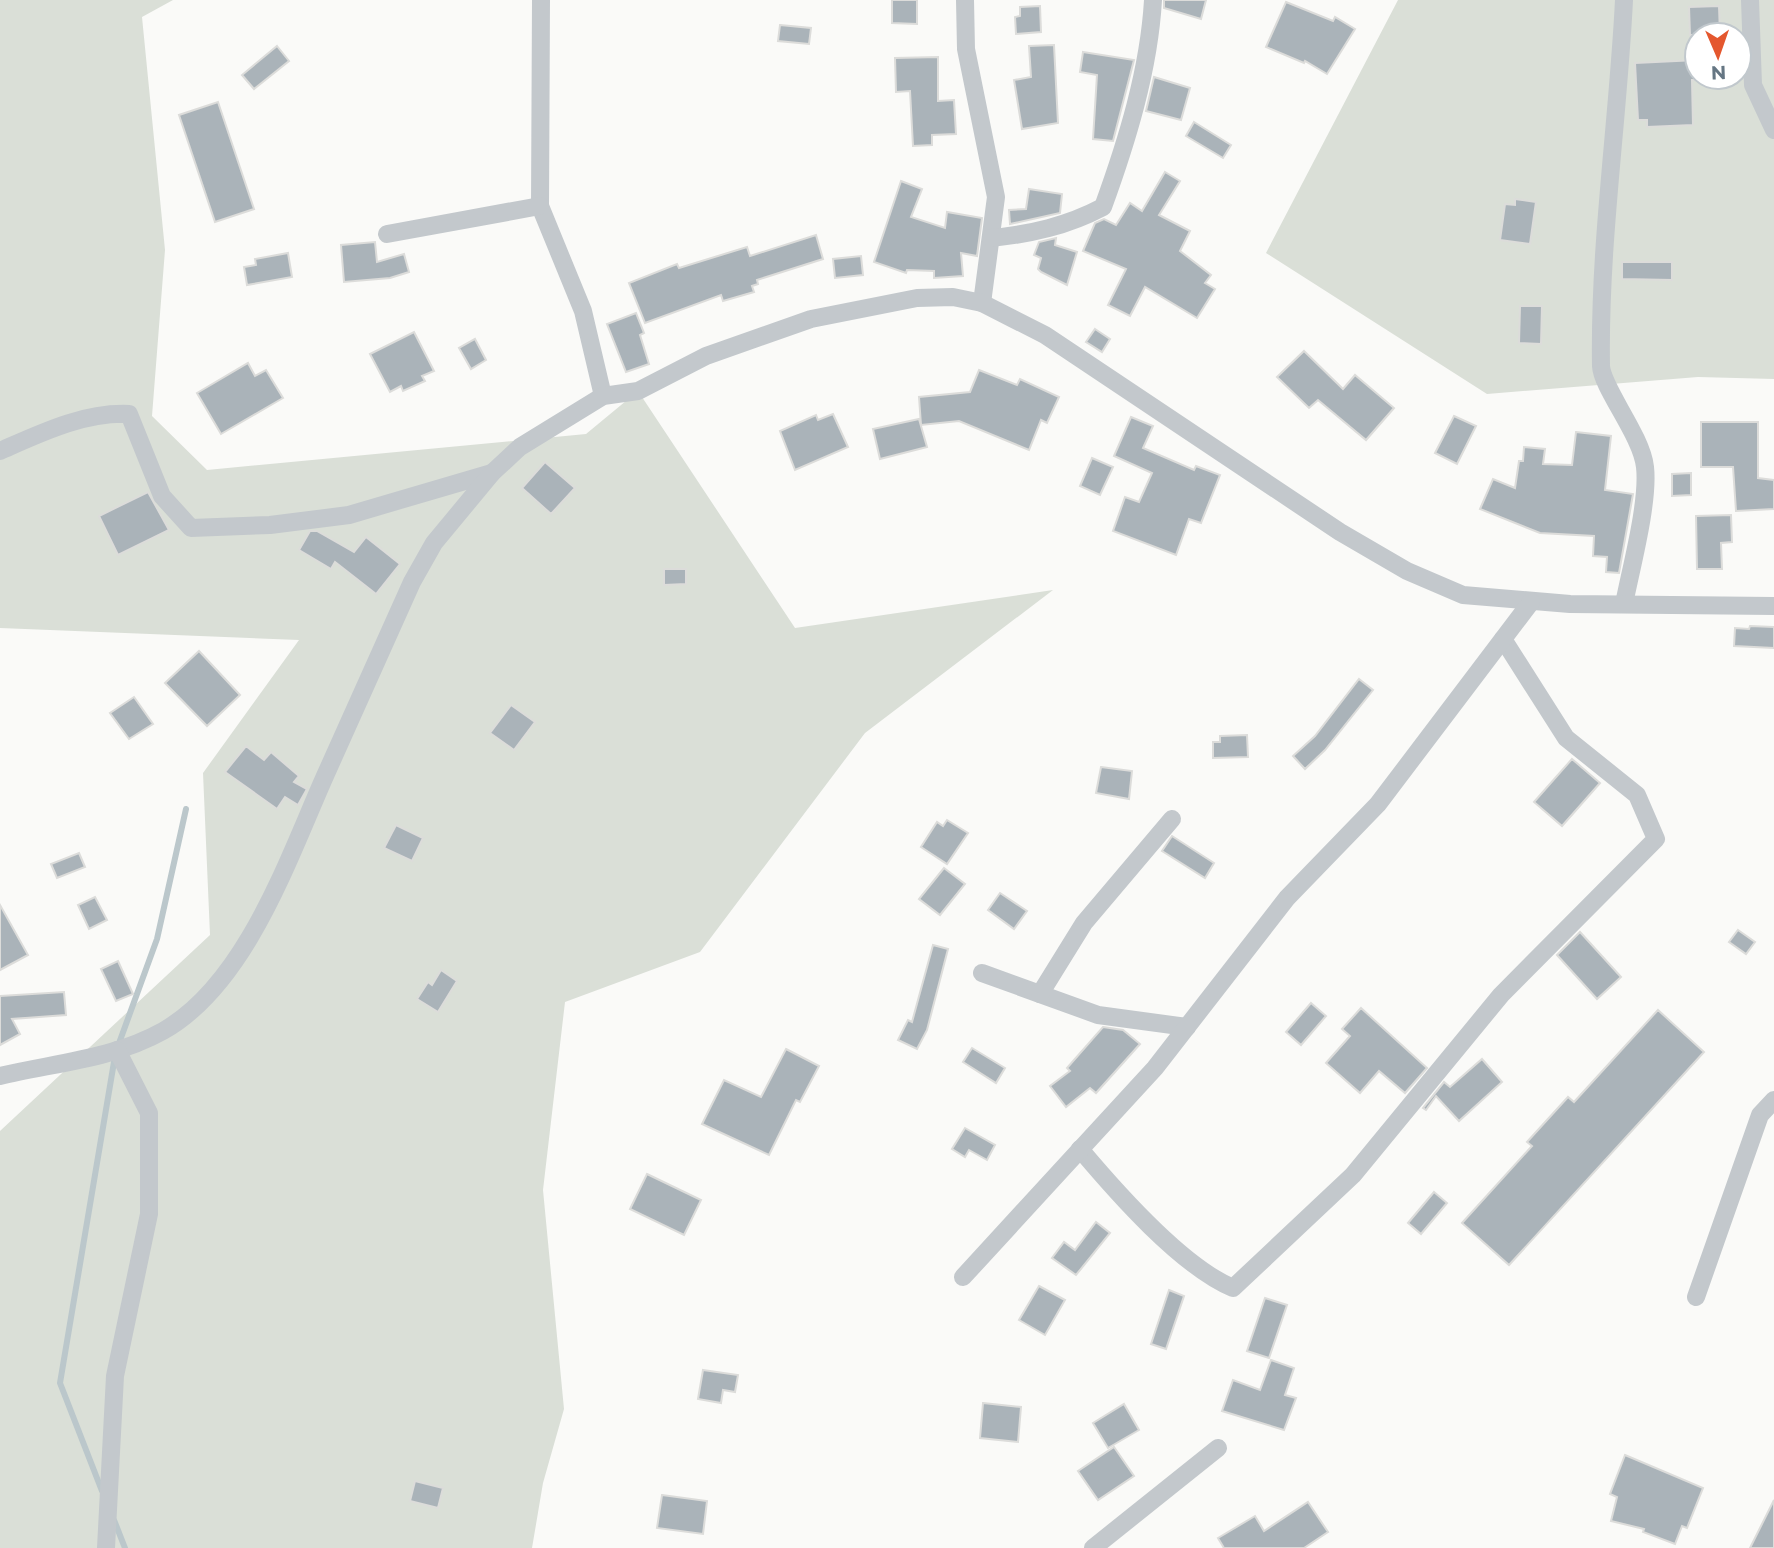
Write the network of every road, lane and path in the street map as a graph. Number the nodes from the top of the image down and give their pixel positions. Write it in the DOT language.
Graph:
graph roads {
  1 [pos="541,0"];
  2 [pos="965,0"];
  3 [pos="1153,0"];
  4 [pos="1624,0"];
  5 [pos="1750,0"];
  6 [pos="1774,130"];
  7 [pos="540,206"];
  8 [pos="387,234"];
  9 [pos="991,238"];
  10 [pos="982,303"];
  11 [pos="603,396"];
  12 [pos="0,450"];
  13 [pos="492,473"];
  14 [pos="1531,602"];
  15 [pos="1624,604"];
  16 [pos="1774,606"];
  17 [pos="1503,639"];
  18 [pos="1172,819"];
  19 [pos="982,972"];
  20 [pos="1040,994"];
  21 [pos="1186,1027"];
  22 [pos="117,1050"];
  23 [pos="0,1076"];
  24 [pos="1774,1100"];
  25 [pos="1080,1149"];
  26 [pos="963,1276"];
  27 [pos="1696,1297"];
  28 [pos="1218,1448"];
  29 [pos="106,1548"];
  30 [pos="1093,1548"];
  1 -- 7 [label="street"];
  2 -- 9 [label="street"];
  3 -- 9 [label="street"];
  4 -- 15 [label="street"];
  5 -- 6 [label="street"];
  7 -- 8 [label="street"];
  7 -- 11 [label="street"];
  9 -- 10 [label="street"];
  10 -- 11 [label="street"];
  10 -- 14 [label="street"];
  11 -- 13 [label="street"];
  12 -- 13 [label="street"];
  13 -- 22 [label="street"];
  14 -- 15 [label="street"];
  14 -- 17 [label="street"];
  15 -- 16 [label="street"];
  17 -- 21 [label="street"];
  17 -- 25 [label="street"];
  18 -- 20 [label="street"];
  19 -- 20 [label="street"];
  20 -- 21 [label="street"];
  21 -- 25 [label="street"];
  22 -- 23 [label="street"];
  22 -- 29 [label="street"];
  24 -- 27 [label="street"];
  25 -- 26 [label="street"];
  28 -- 30 [label="street"];
}
